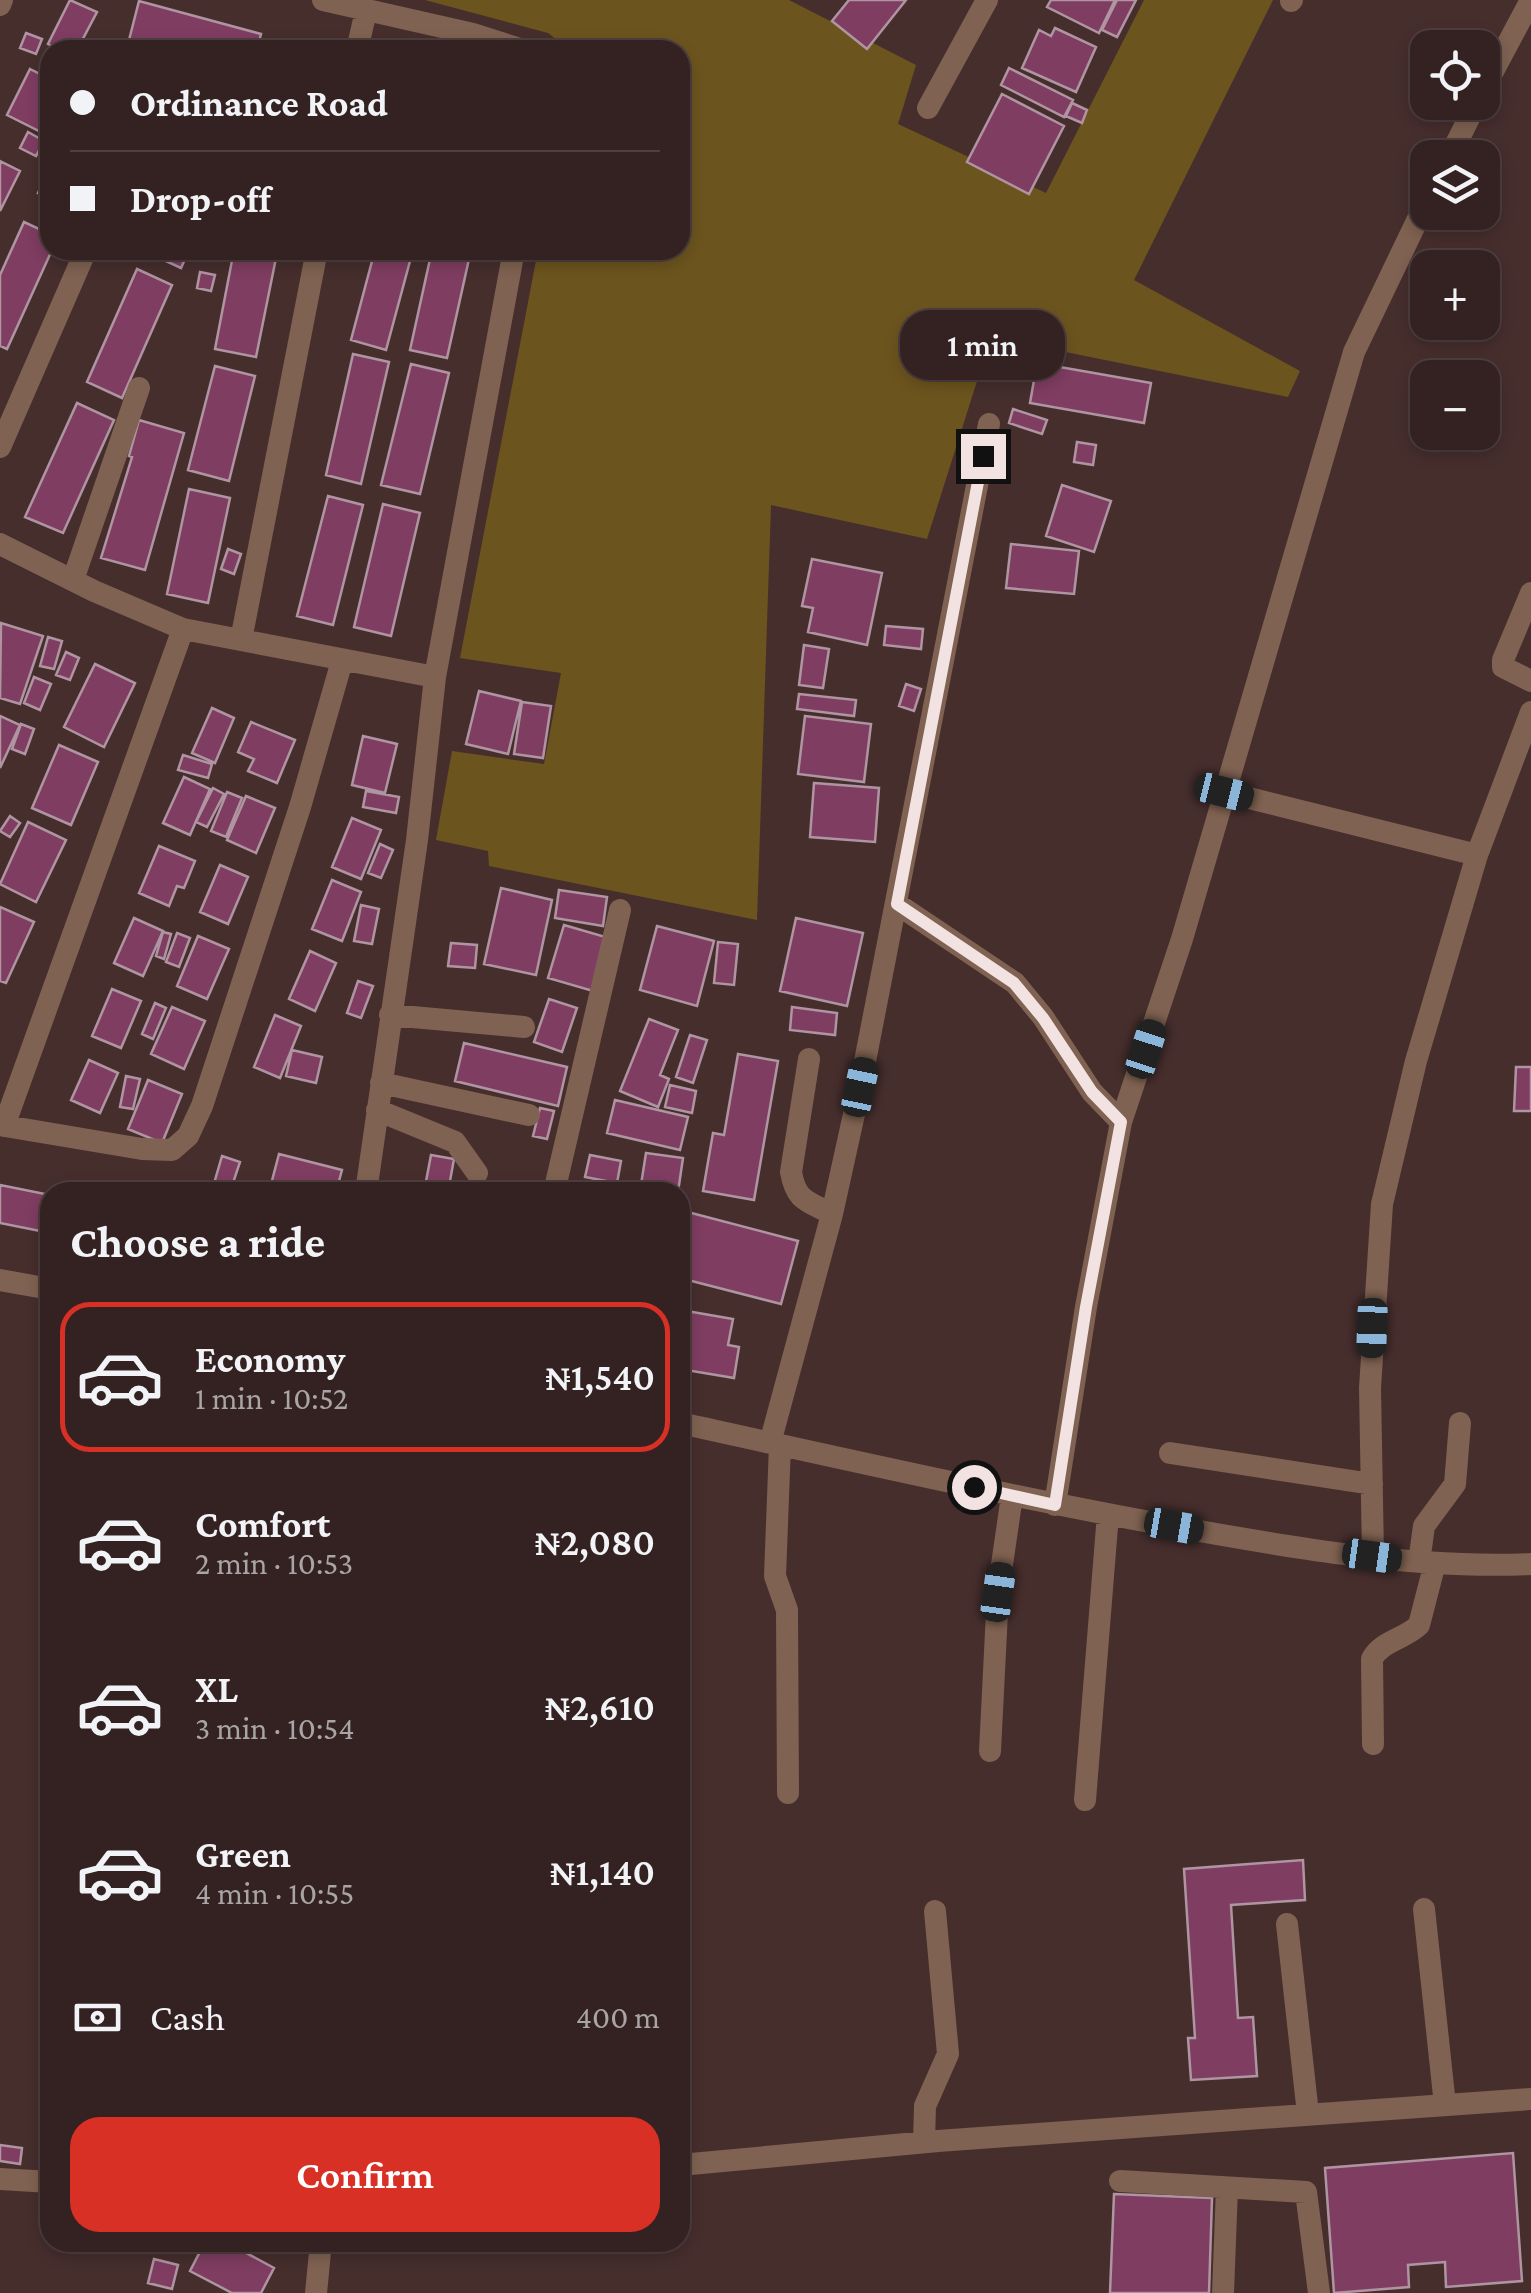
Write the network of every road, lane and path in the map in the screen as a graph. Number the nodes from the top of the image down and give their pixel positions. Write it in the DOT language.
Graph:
graph roads {
  1 [pos="324,0"];
  2 [pos="1531,0"];
  3 [pos="983,1"];
  4 [pos="366,11"];
  5 [pos="359,40"];
  6 [pos="491,40"];
  7 [pos="1500,58"];
  8 [pos="928,108"];
  9 [pos="1413,230"];
  10 [pos="82,260"];
  11 [pos="315,260"];
  12 [pos="512,260"];
  13 [pos="139,388"];
  14 [pos="989,424"];
  15 [pos="0,446"];
  16 [pos="0,544"];
  17 [pos="73,580"];
  18 [pos="1531,592"];
  19 [pos="183,629"];
  20 [pos="242,640"];
  21 [pos="342,661"];
  22 [pos="435,677"];
  23 [pos="1531,681"];
  24 [pos="1531,712"];
  25 [pos="1224,792"];
  26 [pos="1477,855"];
  27 [pos="897,904"];
  28 [pos="620,910"];
  29 [pos="390,1015"];
  30 [pos="524,1027"];
  31 [pos="809,1059"];
  32 [pos="380,1083"];
  33 [pos="377,1110"];
  34 [pos="528,1114"];
  35 [pos="1121,1122"];
  36 [pos="2,1125"];
  37 [pos="477,1173"];
  38 [pos="367,1182"];
  39 [pos="556,1182"];
  40 [pos="832,1214"];
  41 [pos="0,1280"];
  42 [pos="40,1288"];
  43 [pos="1460,1423"];
  44 [pos="690,1425"];
  45 [pos="775,1444"];
  46 [pos="1170,1453"];
  47 [pos="1372,1484"];
  48 [pos="1012,1496"];
  49 [pos="1055,1505"];
  50 [pos="1108,1514"];
  51 [pos="1372,1556"];
  52 [pos="1427,1563"];
  53 [pos="1531,1564"];
  54 [pos="1373,1744"];
  55 [pos="990,1751"];
  56 [pos="788,1793"];
  57 [pos="1085,1800"];
  58 [pos="1424,1909"];
  59 [pos="936,1912"];
  60 [pos="1287,1924"];
  61 [pos="1531,2099"];
  62 [pos="1445,2105"];
  63 [pos="1308,2114"];
  64 [pos="924,2142"];
  65 [pos="690,2164"];
  66 [pos="0,2179"];
  67 [pos="40,2181"];
  68 [pos="1120,2182"];
  69 [pos="1227,2188"];
  70 [pos="320,2252"];
  71 [pos="316,2293"];
  72 [pos="1223,2293"];
  73 [pos="1319,2293"];
  1 -- 4 [label="street"];
  2 -- 7 [label="street"];
  3 -- 8 [label="street"];
  4 -- 5 [label="street"];
  4 -- 6 [label="street"];
  9 -- 25 [label="street"];
  10 -- 15 [label="street"];
  11 -- 20 [label="street"];
  12 -- 22 [label="street"];
  13 -- 17 [label="street"];
  14 -- 27 [label="street"];
  16 -- 17 [label="street"];
  17 -- 19 [label="street"];
  18 -- 23 [label="street"];
  19 -- 20 [label="street"];
  19 -- 36 [label="street"];
  20 -- 21 [label="street"];
  21 -- 22 [label="street"];
  21 -- 36 [label="street"];
  22 -- 29 [label="street"];
  24 -- 26 [label="street"];
  25 -- 26 [label="street"];
  25 -- 35 [label="street"];
  26 -- 47 [label="street"];
  27 -- 35 [label="street"];
  27 -- 40 [label="street"];
  28 -- 39 [label="street"];
  29 -- 30 [label="street"];
  29 -- 32 [label="street"];
  31 -- 40 [label="street"];
  32 -- 33 [label="street"];
  32 -- 34 [label="street"];
  33 -- 37 [label="street"];
  33 -- 38 [label="street"];
  35 -- 49 [label="street"];
  40 -- 45 [label="street"];
  41 -- 42 [label="street"];
  43 -- 52 [label="street"];
  44 -- 45 [label="street"];
  45 -- 48 [label="street"];
  45 -- 56 [label="street"];
  46 -- 47 [label="street"];
  47 -- 51 [label="street"];
  48 -- 49 [label="street"];
  48 -- 55 [label="street"];
  49 -- 50 [label="street"];
  50 -- 51 [label="street"];
  50 -- 57 [label="street"];
  51 -- 52 [label="street"];
  52 -- 53 [label="street"];
  52 -- 54 [label="street"];
  58 -- 62 [label="street"];
  59 -- 64 [label="street"];
  60 -- 63 [label="street"];
  61 -- 62 [label="street"];
  62 -- 63 [label="street"];
  63 -- 64 [label="street"];
  64 -- 65 [label="street"];
  66 -- 67 [label="street"];
  68 -- 69 [label="street"];
  69 -- 72 [label="street"];
  69 -- 73 [label="street"];
  70 -- 71 [label="street"];
}
